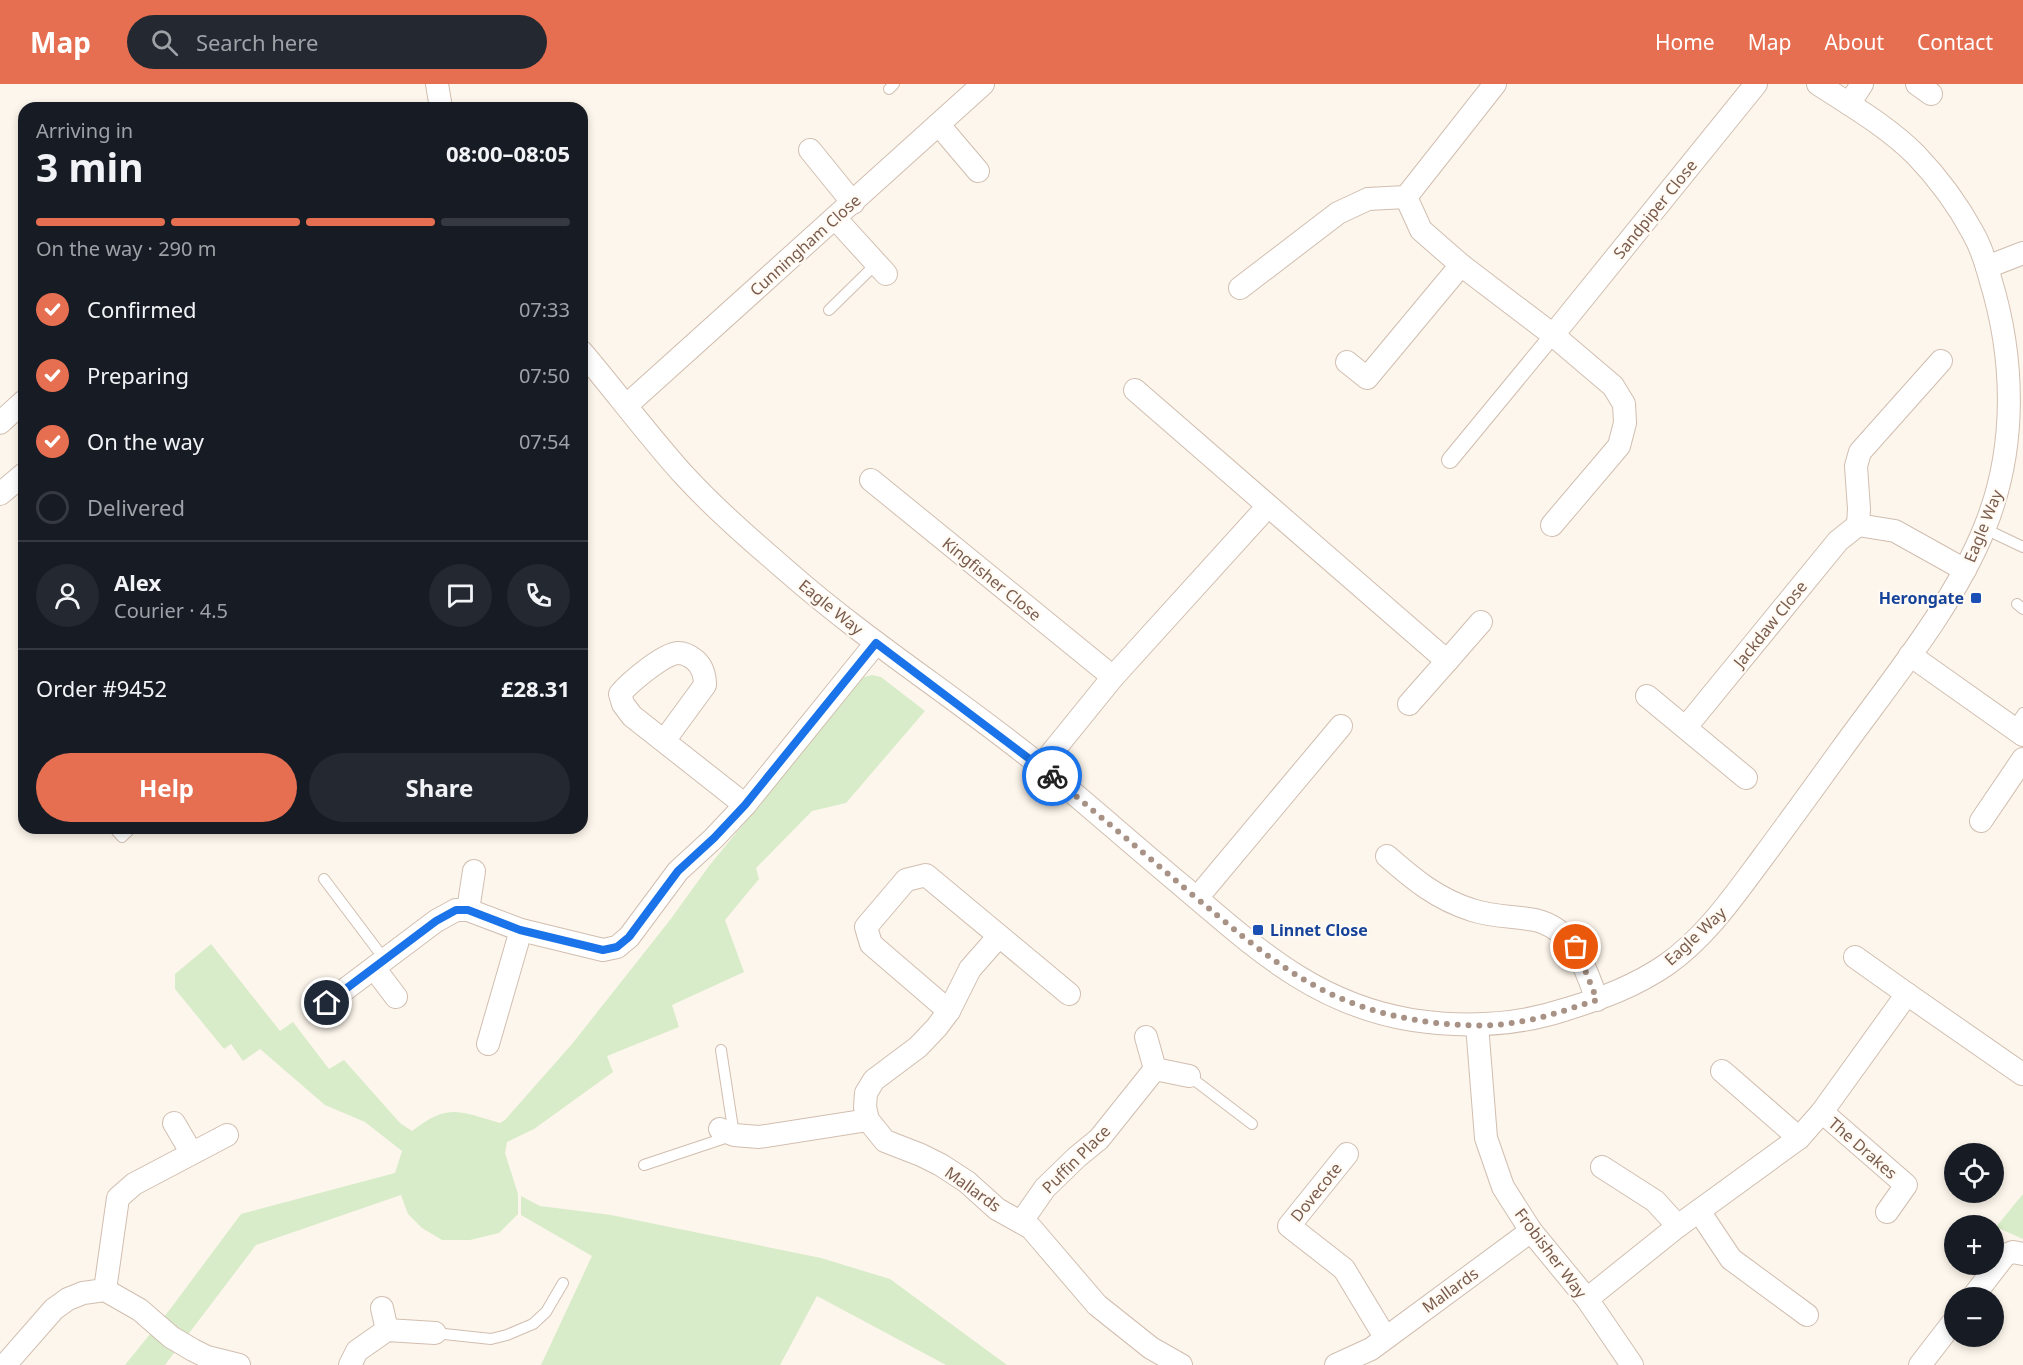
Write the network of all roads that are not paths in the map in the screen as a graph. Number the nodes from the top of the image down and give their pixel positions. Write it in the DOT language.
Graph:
graph roads {
  1 [pos="438,84"];
  2 [pos="1496,84"];
  3 [pos="1756,84"];
  4 [pos="1818,84"];
  5 [pos="1862,84"];
  6 [pos="972,88"];
  7 [pos="440,102"];
  8 [pos="1849,104"];
  9 [pos="939,125"];
  10 [pos="810,150"];
  11 [pos="978,171"];
  12 [pos="1406,197"];
  13 [pos="853,202"];
  14 [pos="835,218"];
  15 [pos="2023,253"];
  16 [pos="1461,265"];
  17 [pos="1987,267"];
  18 [pos="881,269"];
  19 [pos="1240,288"];
  20 [pos="829,310"];
  21 [pos="1553,335"];
  22 [pos="588,359"];
  23 [pos="1941,361"];
  24 [pos="1347,363"];
  25 [pos="2015,375"];
  26 [pos="1135,390"];
  27 [pos="627,405"];
  28 [pos="18,406"];
  29 [pos="0,423"];
  30 [pos="1450,460"];
  31 [pos="18,479"];
  32 [pos="871,480"];
  33 [pos="0,494"];
  34 [pos="1268,506"];
  35 [pos="1552,525"];
  36 [pos="1858,525"];
  37 [pos="1984,529"];
  38 [pos="2023,547"];
  39 [pos="1965,570"];
  40 [pos="1481,622"];
  41 [pos="876,643"];
  42 [pos="1910,656"];
  43 [pos="1447,661"];
  44 [pos="1113,677"];
  45 [pos="1647,696"];
  46 [pos="1409,704"];
  47 [pos="2020,725"];
  48 [pos="1341,726"];
  49 [pos="1686,727"];
  50 [pos="664,741"];
  51 [pos="2023,759"];
  52 [pos="1041,766"];
  53 [pos="1746,778"];
  54 [pos="745,805"];
  55 [pos="1981,821"];
  56 [pos="1387,856"];
  57 [pos="474,871"];
  58 [pos="324,879"];
  59 [pos="1197,898"];
  60 [pos="468,910"];
  61 [pos="520,930"];
  62 [pos="999,936"];
  63 [pos="1855,957"];
  64 [pos="380,964"];
  65 [pos="1069,993"];
  66 [pos="1906,994"];
  67 [pos="396,997"];
  68 [pos="1597,1000"];
  69 [pos="327,1003"];
  70 [pos="949,1011"];
  71 [pos="1477,1025"];
  72 [pos="1146,1037"];
  73 [pos="488,1044"];
  74 [pos="721,1050"];
  75 [pos="1155,1069"];
  76 [pos="1722,1071"];
  77 [pos="2022,1074"];
  78 [pos="1189,1076"];
  79 [pos="1822,1112"];
  80 [pos="868,1120"];
  81 [pos="174,1123"];
  82 [pos="1252,1124"];
  83 [pos="727,1132"];
  84 [pos="226,1135"];
  85 [pos="1799,1138"];
  86 [pos="191,1152"];
  87 [pos="1347,1154"];
  88 [pos="644,1165"];
  89 [pos="1602,1167"];
  90 [pos="1699,1211"];
  91 [pos="1887,1212"];
  92 [pos="1022,1221"];
  93 [pos="1678,1227"];
  94 [pos="1531,1231"];
  95 [pos="2023,1254"];
  96 [pos="563,1283"];
  97 [pos="1981,1287"];
  98 [pos="105,1290"];
  99 [pos="1587,1299"];
  100 [pos="382,1308"];
  101 [pos="1807,1315"];
  102 [pos="387,1330"];
  103 [pos="435,1333"];
  104 [pos="1944,1334"];
  105 [pos="1379,1350"];
  106 [pos="5,1365"];
  107 [pos="239,1365"];
  108 [pos="350,1365"];
  109 [pos="1181,1365"];
  110 [pos="1336,1365"];
  111 [pos="1632,1365"];
  112 [pos="1920,1365"];
  1 -- 7 [label="street"];
  2 -- 12 [label="street"];
  3 -- 21 [label="street, Sandpiper Close"];
  4 -- 8 [label="street, Eagle Way"];
  5 -- 8 [label="street"];
  6 -- 9 [label="street, Cunningham Close"];
  8 -- 17 [label="street, Eagle Way"];
  9 -- 11 [label="street"];
  9 -- 13 [label="street, Cunningham Close"];
  10 -- 13 [label="street"];
  12 -- 16 [label="street"];
  12 -- 19 [label="street"];
  13 -- 14 [label="street, Cunningham Close"];
  14 -- 18 [label="street"];
  14 -- 27 [label="street, Cunningham Close"];
  15 -- 17 [label="street"];
  16 -- 21 [label="street"];
  16 -- 24 [label="street"];
  17 -- 25 [label="street, Eagle Way"];
  18 -- 20 [label="lane"];
  21 -- 30 [label="street"];
  21 -- 35 [label="street"];
  22 -- 27 [label="street, Eagle Way"];
  23 -- 36 [label="street"];
  25 -- 37 [label="street, Eagle Way"];
  26 -- 34 [label="street"];
  27 -- 41 [label="street, Eagle Way"];
  28 -- 29 [label="street"];
  31 -- 33 [label="street"];
  32 -- 44 [label="street, Kingfisher Close"];
  34 -- 43 [label="street"];
  34 -- 44 [label="street"];
  36 -- 39 [label="street"];
  36 -- 49 [label="street, Jackdaw Close"];
  37 -- 38 [label="lane"];
  37 -- 39 [label="street, Eagle Way"];
  39 -- 42 [label="street, Eagle Way"];
  40 -- 43 [label="street"];
  41 -- 52 [label="street, Eagle Way"];
  41 -- 54 [label="street"];
  42 -- 47 [label="street"];
  42 -- 68 [label="street, Eagle Way"];
  43 -- 46 [label="street"];
  44 -- 52 [label="street"];
  45 -- 49 [label="street"];
  48 -- 59 [label="street"];
  49 -- 53 [label="street"];
  50 -- 54 [label="street"];
  51 -- 55 [label="street"];
  52 -- 59 [label="street, Eagle Way"];
  54 -- 61 [label="street"];
  56 -- 68 [label="street"];
  57 -- 60 [label="street"];
  58 -- 64 [label="lane"];
  59 -- 71 [label="street, Eagle Way"];
  60 -- 61 [label="street"];
  60 -- 64 [label="street"];
  61 -- 73 [label="street"];
  62 -- 65 [label="street"];
  62 -- 70 [label="street"];
  62 -- 70 [label="street"];
  63 -- 66 [label="street"];
  64 -- 67 [label="street"];
  64 -- 69 [label="street"];
  66 -- 77 [label="street"];
  66 -- 79 [label="street, The Drakes"];
  68 -- 71 [label="street, Eagle Way"];
  70 -- 80 [label="street"];
  71 -- 94 [label="street, Frobisher Way"];
  72 -- 75 [label="street"];
  74 -- 83 [label="lane"];
  75 -- 78 [label="street"];
  75 -- 92 [label="street, Puffin Place"];
  76 -- 85 [label="street"];
  78 -- 82 [label="lane"];
  79 -- 85 [label="street, The Drakes"];
  79 -- 91 [label="street, The Drakes"];
  80 -- 83 [label="street"];
  80 -- 92 [label="street, Mallards"];
  81 -- 86 [label="street"];
  83 -- 88 [label="lane"];
  84 -- 86 [label="street"];
  85 -- 90 [label="street, The Drakes"];
  86 -- 98 [label="street"];
  87 -- 105 [label="street, Dovecote"];
  89 -- 93 [label="street"];
  90 -- 93 [label="street, The Drakes"];
  90 -- 101 [label="street"];
  92 -- 109 [label="street, Mallards"];
  93 -- 99 [label="street, The Drakes"];
  94 -- 99 [label="street, Frobisher Way"];
  94 -- 105 [label="street, Mallards"];
  95 -- 97 [label="street"];
  96 -- 103 [label="lane"];
  98 -- 106 [label="street"];
  98 -- 107 [label="street"];
  99 -- 111 [label="street, Frobisher Way"];
  100 -- 102 [label="street"];
  102 -- 103 [label="street"];
  102 -- 108 [label="street"];
  104 -- 112 [label="street"];
  105 -- 110 [label="street, Mallards"];
}
